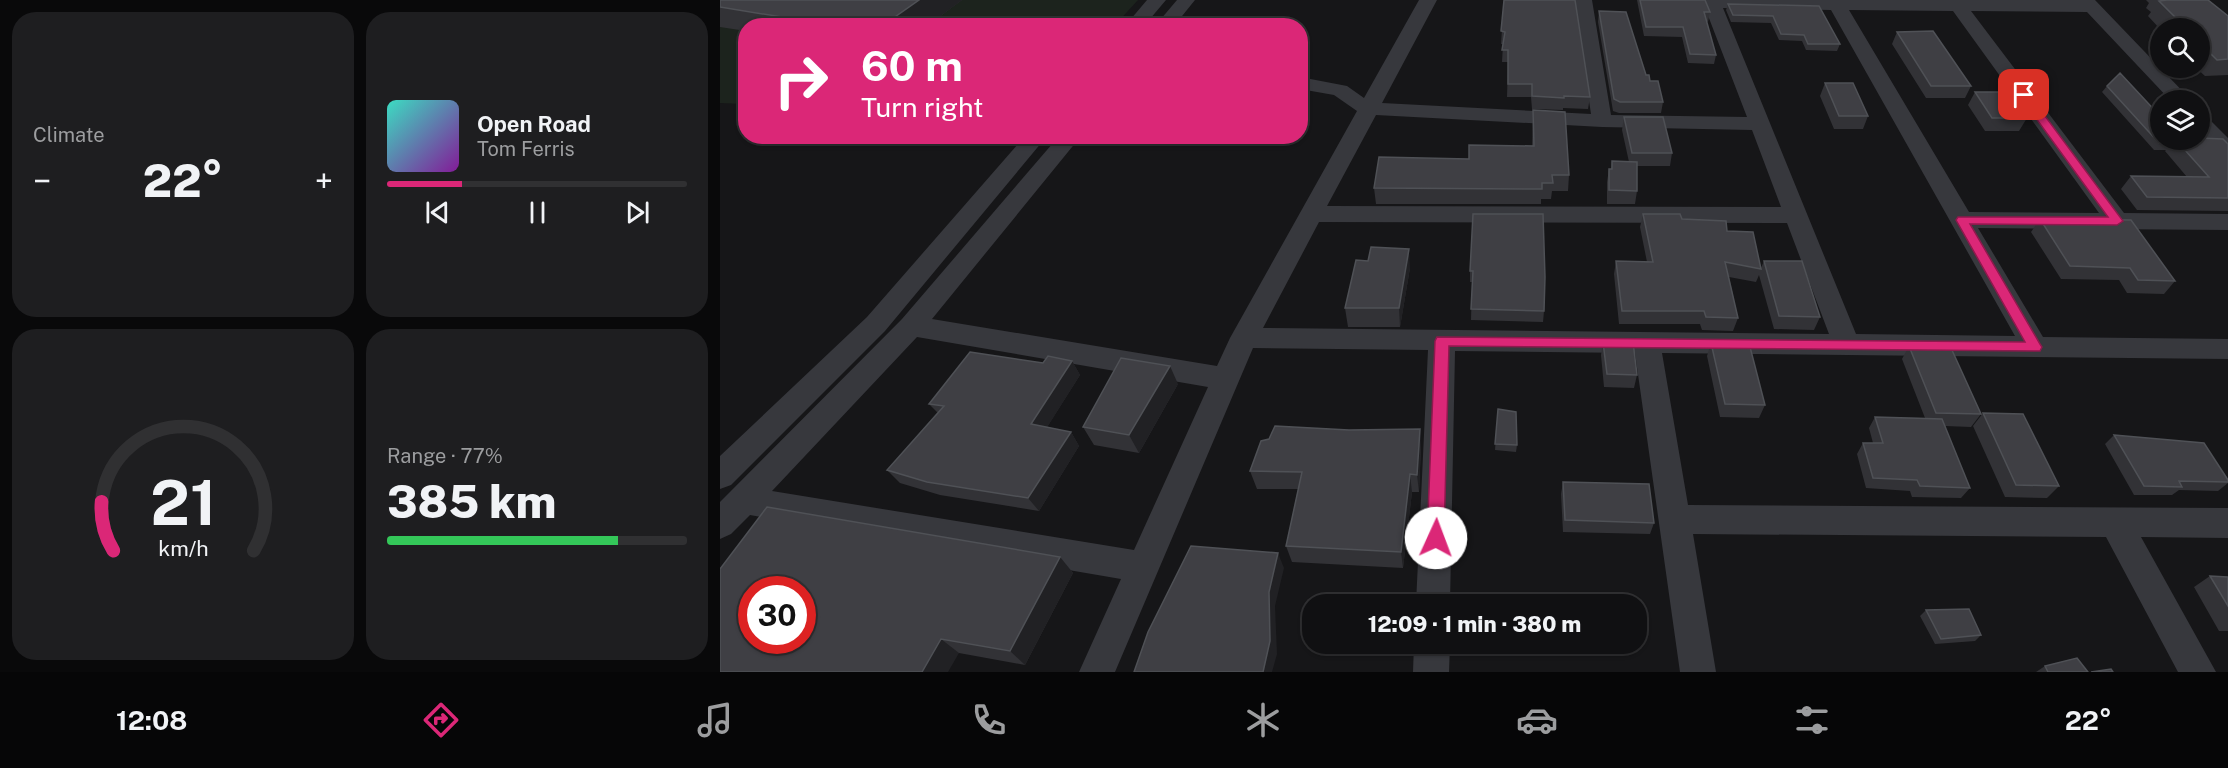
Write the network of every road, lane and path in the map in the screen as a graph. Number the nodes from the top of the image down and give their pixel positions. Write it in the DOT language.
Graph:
graph roads {
  1 [pos="1157,0"];
  2 [pos="1186,0"];
  3 [pos="1428,0"];
  4 [pos="1583,0"];
  5 [pos="1712,2"];
  6 [pos="2088,3"];
  7 [pos="1837,4"];
  8 [pos="1958,6"];
  9 [pos="1141,18"];
  10 [pos="1171,18"];
  11 [pos="1308,84"];
  12 [pos="2171,90"];
  13 [pos="1370,109"];
  14 [pos="1602,121"];
  15 [pos="2210,123"];
  16 [pos="1760,124"];
  17 [pos="2228,125"];
  18 [pos="2210,131"];
  19 [pos="1029,144"];
  20 [pos="1064,144"];
  21 [pos="2228,150"];
  22 [pos="1311,214"];
  23 [pos="1796,214"];
  24 [pos="1962,220"];
  25 [pos="2117,221"];
  26 [pos="2228,222"];
  27 [pos="911,326"];
  28 [pos="1244,338"];
  29 [pos="1442,341"];
  30 [pos="1647,343"];
  31 [pos="1847,345"];
  32 [pos="2035,347"];
  33 [pos="2225,353"];
  34 [pos="1226,380"];
  35 [pos="720,476"];
  36 [pos="744,500"];
  37 [pos="1675,519"];
  38 [pos="2115,522"];
  39 [pos="2228,523"];
  40 [pos="720,524"];
  41 [pos="1143,567"];
  42 [pos="1433,594"];
  43 [pos="1432,654"];
  44 [pos="1097,672"];
  45 [pos="1431,672"];
  46 [pos="1698,672"];
  47 [pos="2198,672"];
  1 -- 9 [label="street"];
  2 -- 10 [label="street"];
  3 -- 13 [label="street"];
  4 -- 14 [label="street"];
  5 -- 7 [label="street"];
  5 -- 16 [label="street"];
  6 -- 8 [label="street"];
  6 -- 12 [label="street"];
  7 -- 8 [label="street"];
  7 -- 24 [label="street"];
  8 -- 25 [label="street"];
  11 -- 13 [label="street"];
  13 -- 14 [label="street"];
  13 -- 22 [label="street"];
  14 -- 16 [label="street"];
  15 -- 17 [label="street"];
  16 -- 23 [label="street"];
  18 -- 21 [label="street"];
  19 -- 35 [label="street"];
  20 -- 27 [label="street"];
  22 -- 23 [label="street"];
  22 -- 28 [label="street"];
  23 -- 31 [label="street"];
  24 -- 25 [label="street"];
  24 -- 32 [label="street"];
  25 -- 26 [label="street"];
  27 -- 34 [label="street"];
  27 -- 36 [label="street"];
  28 -- 29 [label="street"];
  28 -- 34 [label="street"];
  29 -- 30 [label="street"];
  29 -- 42 [label="street"];
  30 -- 31 [label="street"];
  30 -- 37 [label="street"];
  31 -- 32 [label="street"];
  32 -- 33 [label="street"];
  34 -- 41 [label="street"];
  36 -- 40 [label="street"];
  36 -- 41 [label="street"];
  37 -- 38 [label="street"];
  37 -- 46 [label="street"];
  38 -- 39 [label="street"];
  38 -- 47 [label="street"];
  41 -- 44 [label="street"];
  43 -- 45 [label="street"];
}
